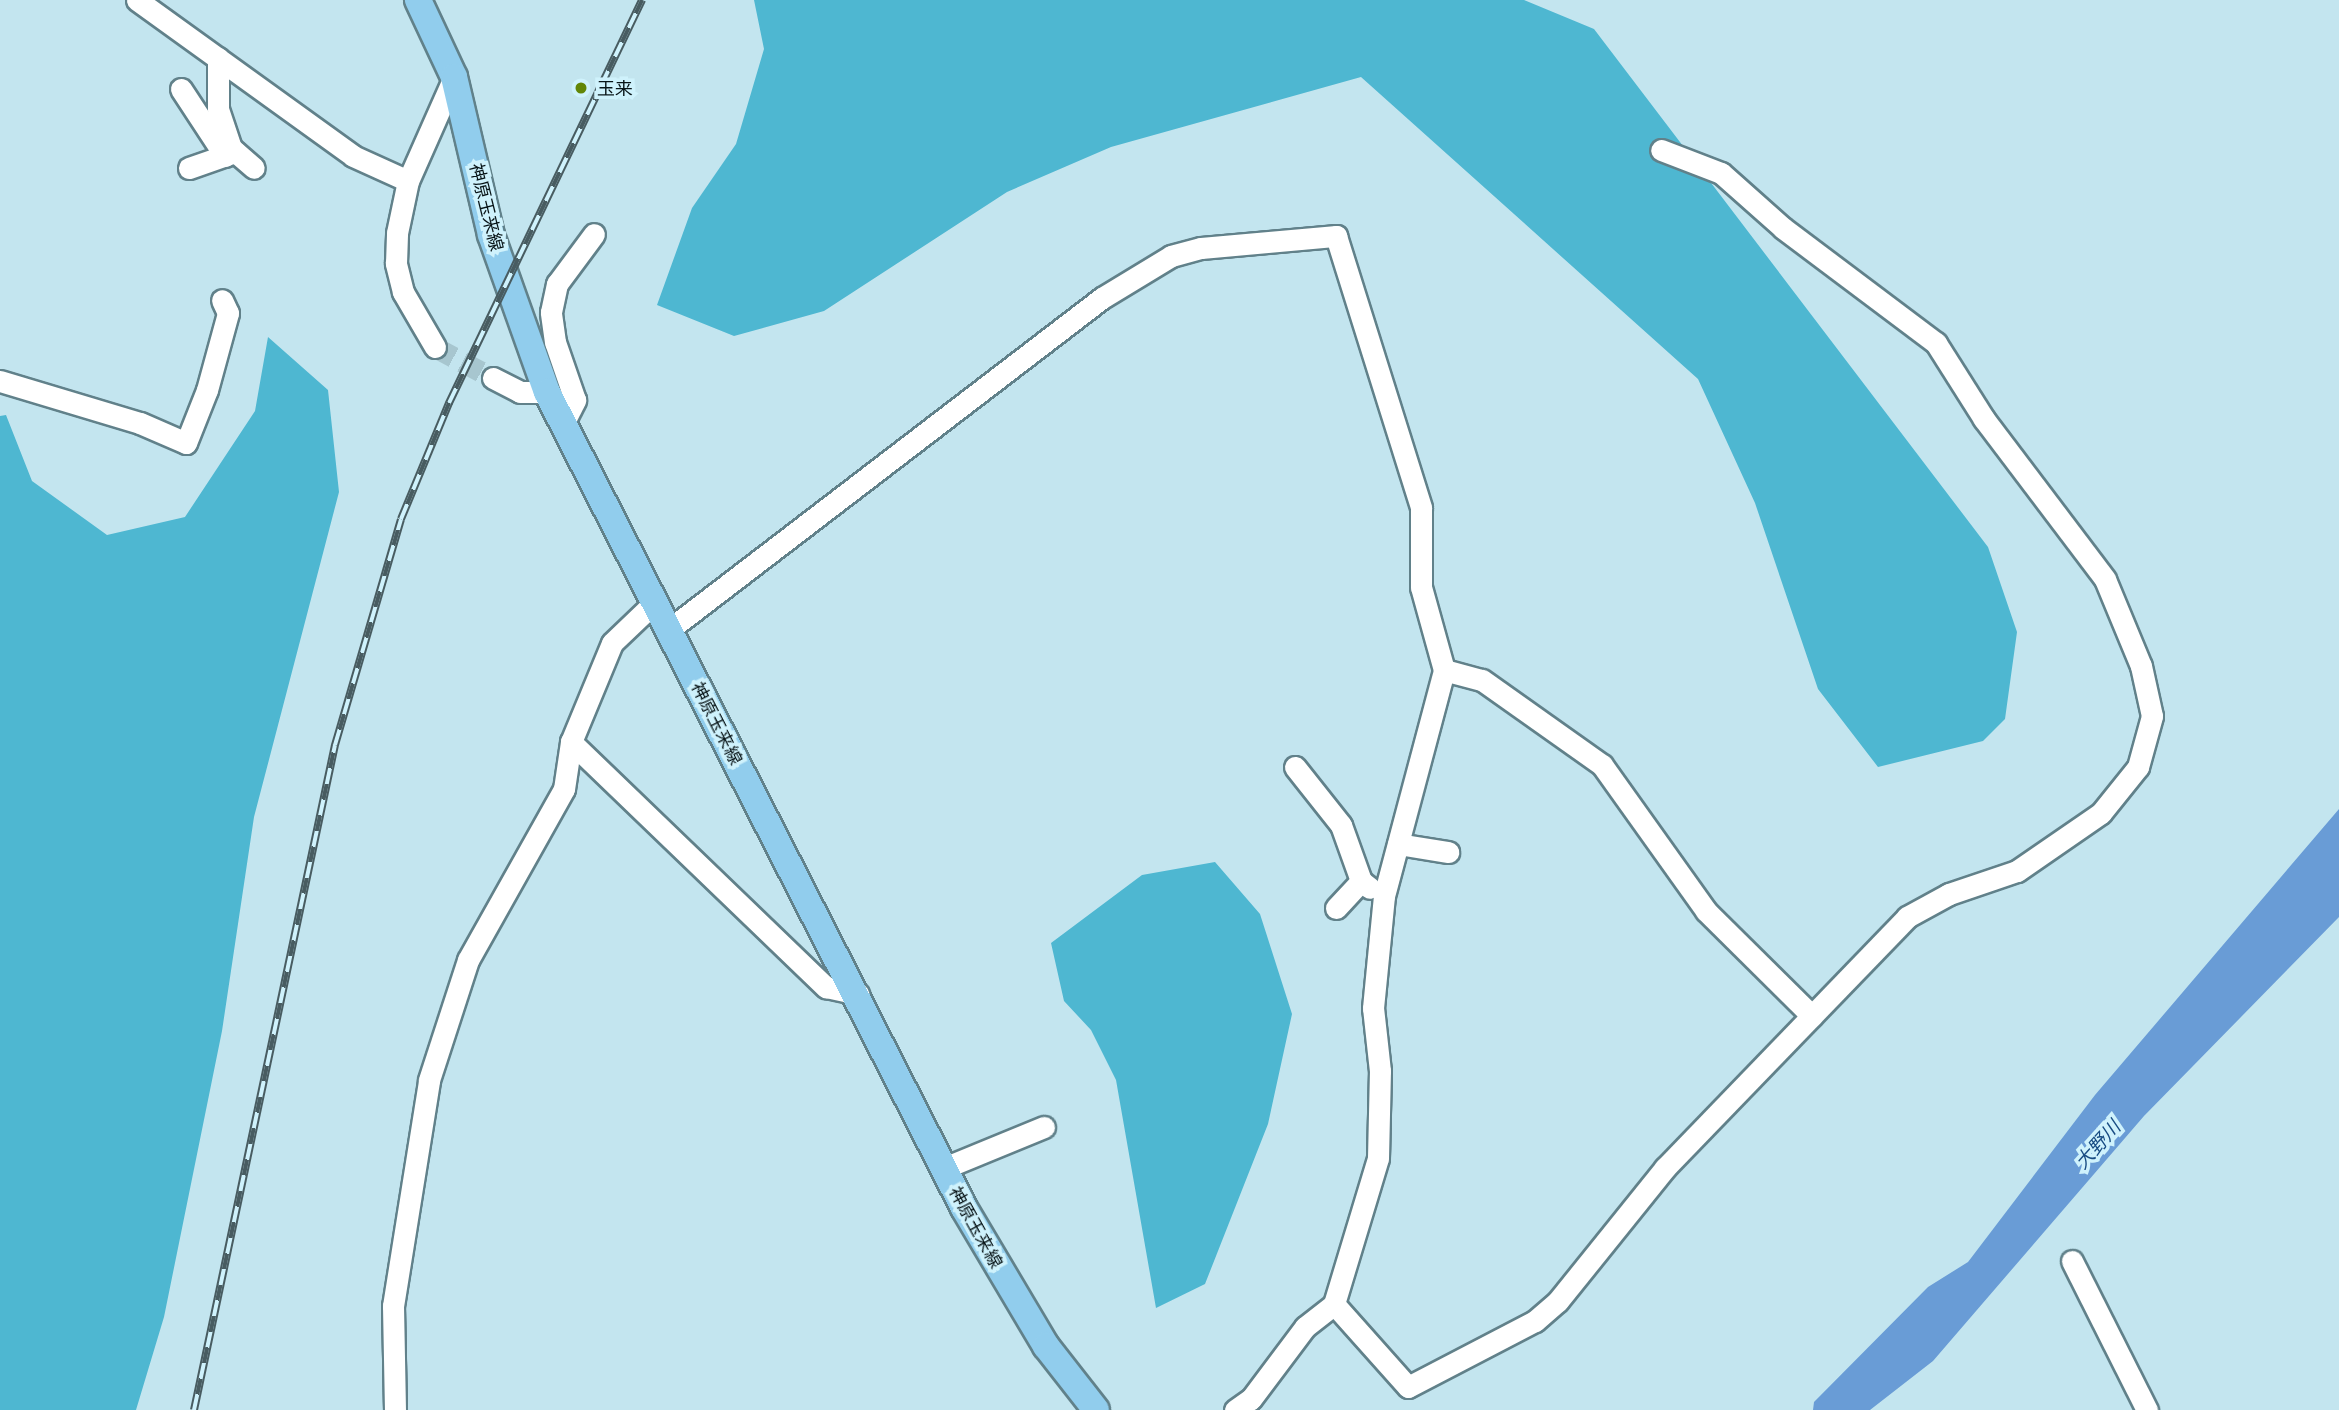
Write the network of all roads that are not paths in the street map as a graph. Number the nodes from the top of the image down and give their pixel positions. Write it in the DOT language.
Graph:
graph roads {
  1 [pos="137,0"];
  2 [pos="418,0"];
  3 [pos="218,58"];
  4 [pos="454,77"];
  5 [pos="181,89"];
  6 [pos="1661,150"];
  7 [pos="230,154"];
  8 [pos="189,168"];
  9 [pos="254,168"];
  10 [pos="408,181"];
  11 [pos="594,234"];
  12 [pos="222,300"];
  13 [pos="435,347"];
  14 [pos="493,379"];
  15 [pos="0,381"];
  16 [pos="547,392"];
  17 [pos="564,422"];
  18 [pos="656,601"];
  19 [pos="671,628"];
  20 [pos="1444,670"];
  21 [pos="571,742"];
  22 [pos="1295,767"];
  23 [pos="1398,844"];
  24 [pos="1448,852"];
  25 [pos="1361,881"];
  26 [pos="1384,896"];
  27 [pos="1336,908"];
  28 [pos="858,994"];
  29 [pos="1812,1016"];
  30 [pos="1044,1127"];
  31 [pos="944,1168"];
  32 [pos="2072,1261"];
  33 [pos="1334,1304"];
  34 [pos="395,1410"];
  35 [pos="1096,1410"];
  36 [pos="1235,1410"];
  37 [pos="2147,1410"];
  1 -- 3 [label="street"];
  2 -- 4 [label="main road, 神原玉来線"];
  3 -- 7 [label="street"];
  3 -- 10 [label="street"];
  4 -- 10 [label="street"];
  4 -- 16 [label="main road, 神原玉来線"];
  5 -- 7 [label="street"];
  6 -- 29 [label="street"];
  7 -- 8 [label="street"];
  7 -- 9 [label="street"];
  10 -- 13 [label="street"];
  11 -- 17 [label="street"];
  12 -- 15 [label="street"];
  14 -- 16 [label="street"];
  16 -- 17 [label="main road, 神原玉来線"];
  17 -- 18 [label="main road, 神原玉来線"];
  18 -- 19 [label="main road, 神原玉来線"];
  18 -- 21 [label="street"];
  19 -- 20 [label="street"];
  19 -- 28 [label="main road, 神原玉来線"];
  20 -- 23 [label="street"];
  20 -- 29 [label="street"];
  21 -- 28 [label="street"];
  21 -- 34 [label="street"];
  22 -- 25 [label="street"];
  23 -- 24 [label="street"];
  23 -- 26 [label="street"];
  25 -- 26 [label="street"];
  25 -- 27 [label="street"];
  26 -- 33 [label="street"];
  28 -- 31 [label="main road, 神原玉来線"];
  29 -- 33 [label="street"];
  30 -- 31 [label="street"];
  31 -- 35 [label="main road, 神原玉来線"];
  32 -- 37 [label="street"];
  33 -- 36 [label="street"];
}
